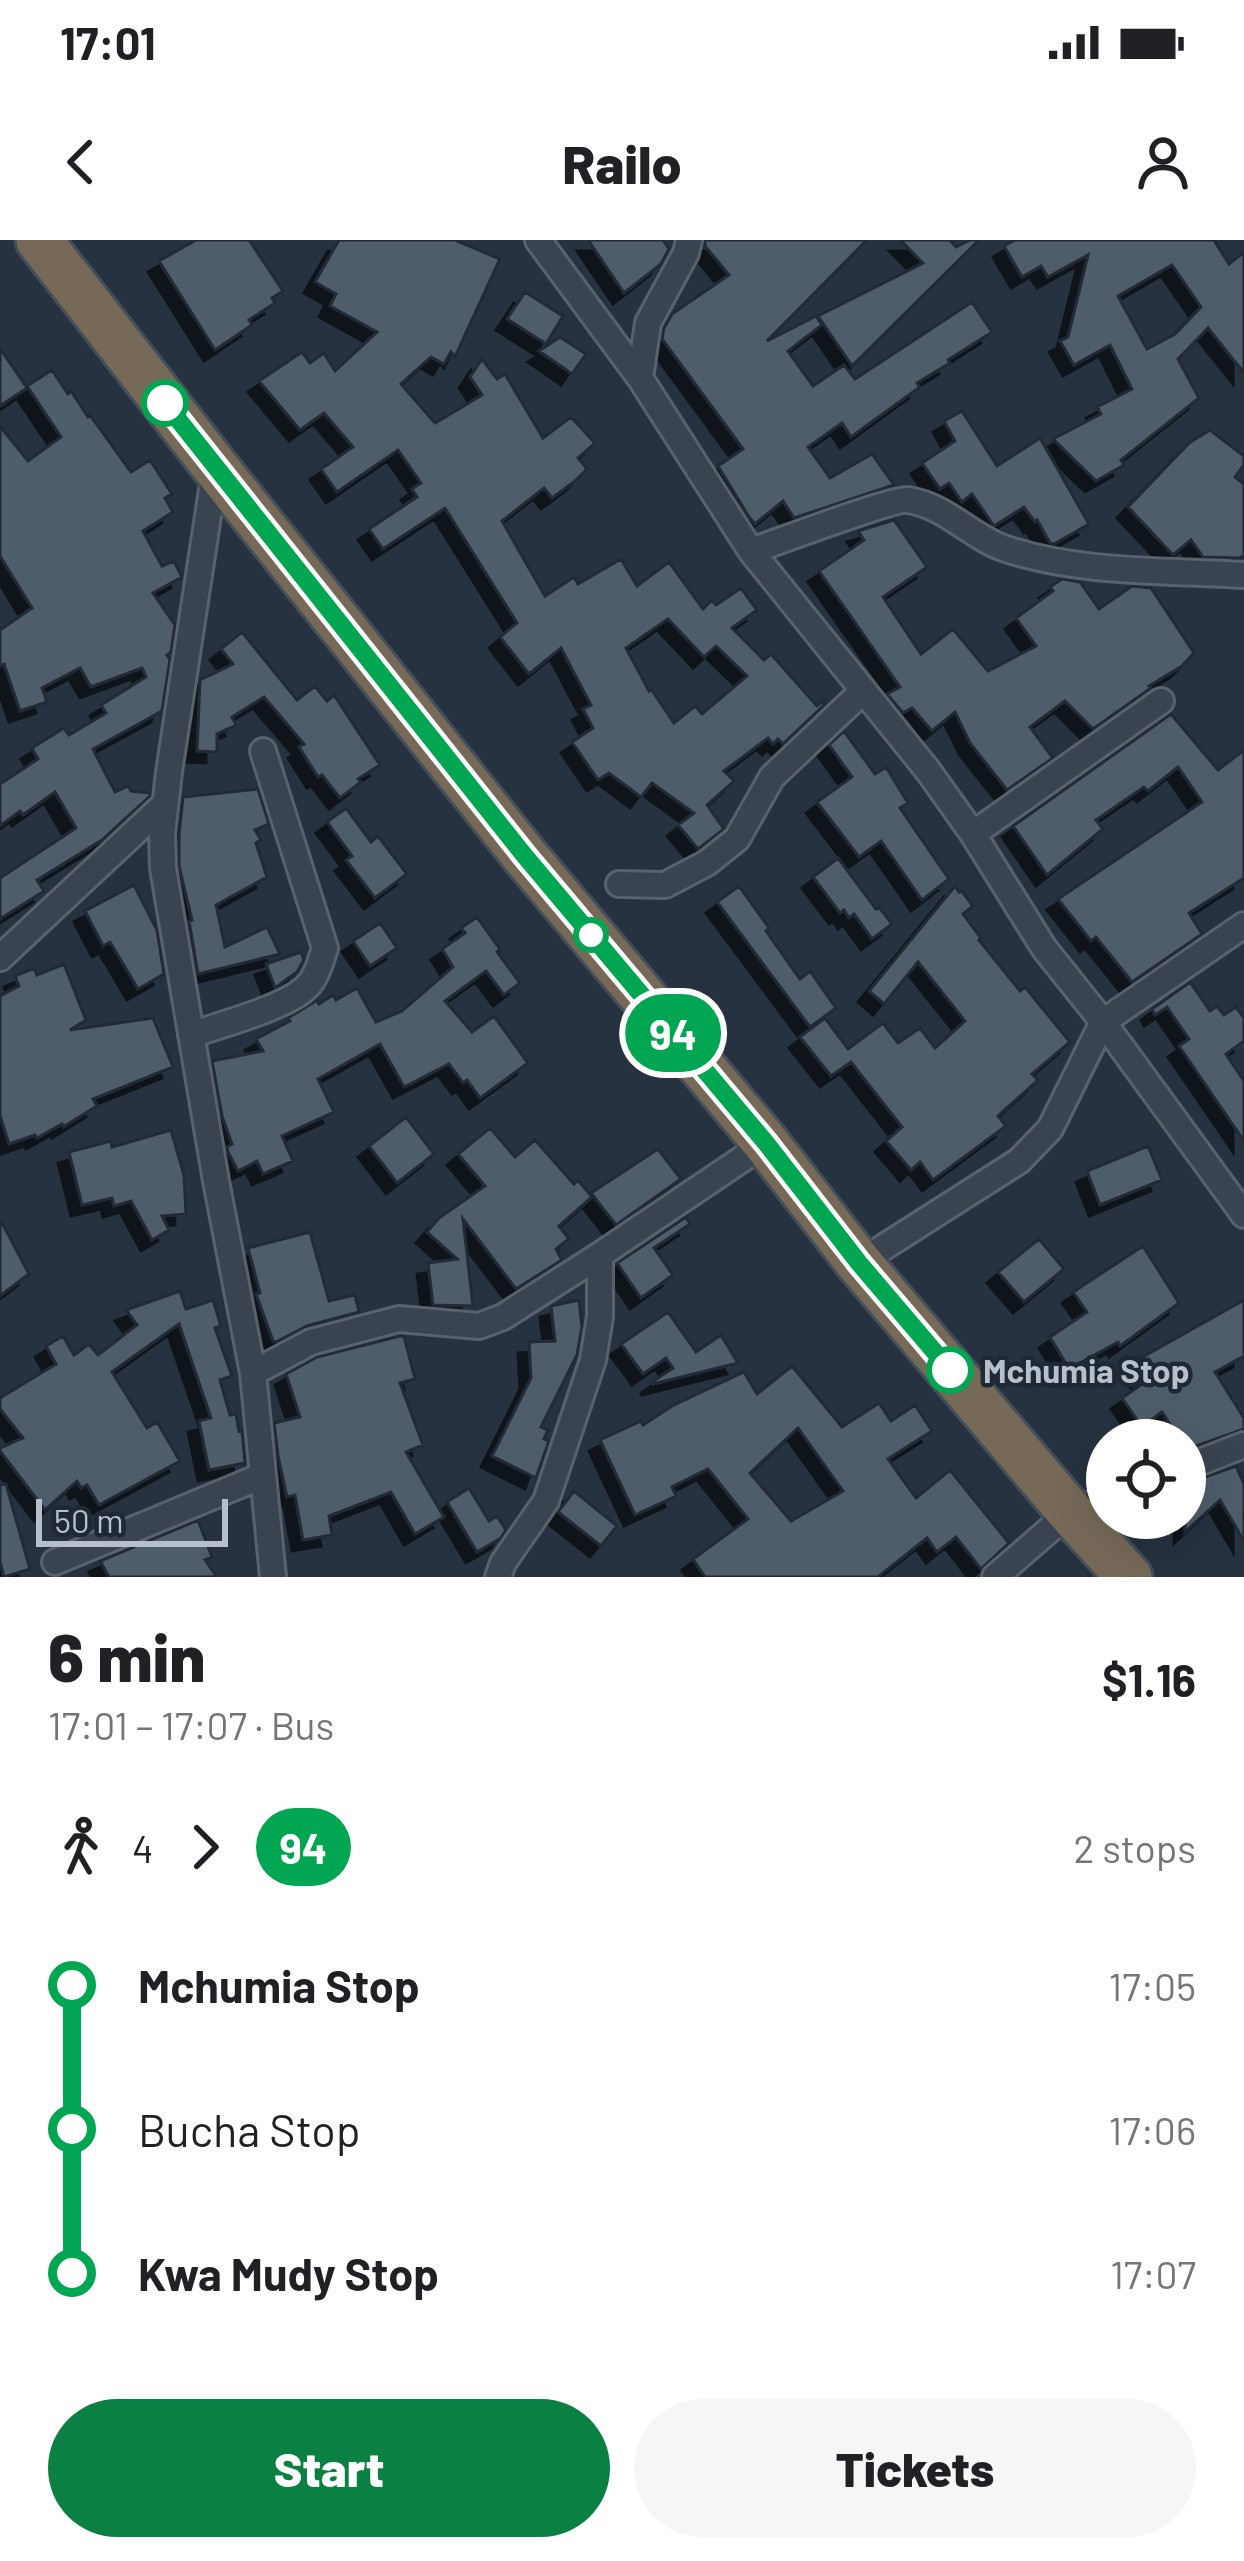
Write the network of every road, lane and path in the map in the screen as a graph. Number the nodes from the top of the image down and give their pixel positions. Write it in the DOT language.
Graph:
graph roads {
  1 [pos="39,240"];
  2 [pos="538,240"];
  3 [pos="689,240"];
  4 [pos="640,379"];
  5 [pos="216,468"];
  6 [pos="751,551"];
  7 [pos="1244,575"];
  8 [pos="863,691"];
  9 [pos="1161,701"];
  10 [pos="263,751"];
  11 [pos="165,804"];
  12 [pos="973,834"];
  13 [pos="619,884"];
  14 [pos="1244,925"];
  15 [pos="0,958"];
  16 [pos="1102,1022"];
  17 [pos="191,1035"];
  18 [pos="766,1143"];
  19 [pos="1244,1215"];
  20 [pos="600,1256"];
  21 [pos="859,1263"];
  22 [pos="253,1373"];
  23 [pos="1244,1445"];
  24 [pos="1206,1460"];
  25 [pos="262,1475"];
  26 [pos="1086,1502"];
  27 [pos="1086,1507"];
  28 [pos="1108,1539"];
  29 [pos="55,1562"];
  30 [pos="273,1577"];
  31 [pos="498,1577"];
  32 [pos="995,1577"];
  33 [pos="1129,1577"];
  1 -- 5 [label="highway"];
  2 -- 4 [label="street"];
  3 -- 4 [label="street"];
  4 -- 6 [label="street"];
  5 -- 11 [label="street"];
  5 -- 18 [label="highway"];
  6 -- 7 [label="street"];
  6 -- 8 [label="street"];
  8 -- 12 [label="street"];
  8 -- 13 [label="street"];
  9 -- 12 [label="street"];
  10 -- 17 [label="street"];
  11 -- 15 [label="street"];
  11 -- 17 [label="street"];
  12 -- 16 [label="street"];
  14 -- 16 [label="street"];
  16 -- 19 [label="street"];
  16 -- 21 [label="street"];
  17 -- 22 [label="street"];
  18 -- 20 [label="street"];
  18 -- 21 [label="highway"];
  20 -- 22 [label="street"];
  20 -- 31 [label="street"];
  21 -- 26 [label="highway"];
  22 -- 25 [label="street"];
  23 -- 24 [label="street"];
  25 -- 29 [label="street"];
  25 -- 30 [label="street"];
  27 -- 32 [label="street"];
  28 -- 33 [label="highway"];
}
